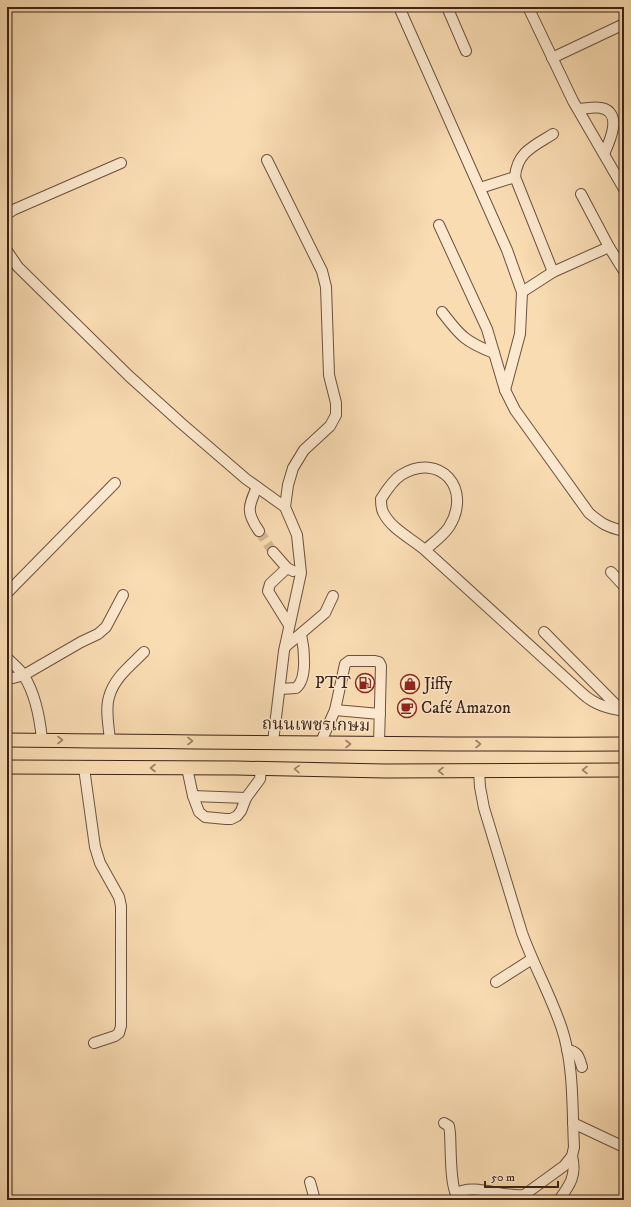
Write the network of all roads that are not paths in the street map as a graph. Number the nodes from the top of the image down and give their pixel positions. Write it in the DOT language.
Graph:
graph roads {
  1 [pos="399,7"];
  2 [pos="447,7"];
  3 [pos="528,7"];
  4 [pos="624,24"];
  5 [pos="466,51"];
  6 [pos="552,58"];
  7 [pos="578,110"];
  8 [pos="553,134"];
  9 [pos="604,154"];
  10 [pos="267,160"];
  11 [pos="121,162"];
  12 [pos="514,177"];
  13 [pos="480,188"];
  14 [pos="624,189"];
  15 [pos="581,194"];
  16 [pos="7,214"];
  17 [pos="439,225"];
  18 [pos="609,247"];
  19 [pos="7,251"];
  20 [pos="624,270"];
  21 [pos="553,272"];
  22 [pos="522,292"];
  23 [pos="442,312"];
  24 [pos="494,353"];
  25 [pos="504,390"];
  26 [pos="115,483"];
  27 [pos="257,487"];
  28 [pos="285,507"];
  29 [pos="624,531"];
  30 [pos="259,532"];
  31 [pos="425,550"];
  32 [pos="274,552"];
  33 [pos="287,568"];
  34 [pos="611,572"];
  35 [pos="301,573"];
  36 [pos="624,586"];
  37 [pos="7,593"];
  38 [pos="123,595"];
  39 [pos="333,596"];
  40 [pos="289,625"];
  41 [pos="544,632"];
  42 [pos="301,634"];
  43 [pos="285,646"];
  44 [pos="144,652"];
  45 [pos="7,658"];
  46 [pos="24,675"];
  47 [pos="7,677"];
  48 [pos="280,689"];
  49 [pos="335,710"];
  50 [pos="623,711"];
  51 [pos="380,714"];
  52 [pos="7,740"];
  53 [pos="42,740"];
  54 [pos="110,741"];
  55 [pos="273,742"];
  56 [pos="320,744"];
  57 [pos="379,744"];
  58 [pos="624,744"];
  59 [pos="7,767"];
  60 [pos="84,768"];
  61 [pos="187,768"];
  62 [pos="261,768"];
  63 [pos="479,770"];
  64 [pos="624,770"];
  65 [pos="193,796"];
  66 [pos="246,798"];
  67 [pos="532,959"];
  68 [pos="496,982"];
  69 [pos="94,1043"];
  70 [pos="567,1050"];
  71 [pos="582,1067"];
  72 [pos="444,1123"];
  73 [pos="573,1123"];
  74 [pos="624,1147"];
  75 [pos="572,1156"];
  76 [pos="310,1182"];
  77 [pos="456,1197"];
  78 [pos="526,1198"];
  79 [pos="315,1200"];
  80 [pos="559,1200"];
  1 -- 13 [label="street"];
  2 -- 5 [label="street"];
  3 -- 6 [label="street"];
  4 -- 6 [label="street"];
  6 -- 7 [label="street"];
  7 -- 9 [label="street"];
  7 -- 9 [label="street"];
  8 -- 12 [label="street"];
  9 -- 14 [label="street"];
  10 -- 28 [label="street"];
  11 -- 16 [label="street"];
  12 -- 13 [label="street"];
  12 -- 21 [label="street"];
  13 -- 22 [label="street"];
  15 -- 18 [label="street"];
  17 -- 24 [label="street"];
  18 -- 20 [label="street"];
  18 -- 21 [label="street"];
  19 -- 27 [label="street"];
  21 -- 22 [label="street"];
  22 -- 25 [label="street"];
  23 -- 24 [label="street"];
  24 -- 25 [label="street"];
  25 -- 29 [label="street"];
  26 -- 37 [label="street"];
  27 -- 28 [label="street"];
  27 -- 30 [label="street"];
  28 -- 35 [label="street"];
  31 -- 31 [label="street"];
  31 -- 50 [label="street"];
  32 -- 33 [label="street"];
  33 -- 35 [label="street"];
  33 -- 40 [label="street"];
  34 -- 36 [label="street"];
  35 -- 40 [label="street"];
  38 -- 46 [label="street"];
  39 -- 42 [label="street"];
  40 -- 43 [label="street"];
  41 -- 50 [label="street"];
  42 -- 43 [label="street"];
  42 -- 48 [label="street"];
  43 -- 48 [label="street"];
  44 -- 54 [label="street"];
  45 -- 46 [label="street"];
  46 -- 47 [label="street"];
  46 -- 53 [label="street"];
  48 -- 55 [label="street"];
  49 -- 51 [label="street"];
  49 -- 51 [label="street"];
  49 -- 56 [label="street"];
  51 -- 57 [label="street"];
  52 -- 53 [label="main road, ถนนเพชรเกษม"];
  53 -- 54 [label="main road, ถนนเพชรเกษม, one-way"];
  54 -- 55 [label="main road, ถนนเพชรเกษม, one-way"];
  55 -- 56 [label="main road, ถนนเพชรเกษม"];
  56 -- 57 [label="main road, ถนนเพชรเกษม, one-way"];
  57 -- 58 [label="main road, ถนนเพชรเกษม, one-way"];
  59 -- 60 [label="main road"];
  61 -- 60 [label="main road, one-way"];
  60 -- 69 [label="street"];
  61 -- 62 [label="main road"];
  61 -- 65 [label="street"];
  63 -- 62 [label="main road, one-way"];
  62 -- 66 [label="street"];
  64 -- 63 [label="main road, one-way"];
  63 -- 67 [label="street"];
  65 -- 66 [label="street"];
  65 -- 66 [label="street"];
  67 -- 68 [label="street"];
  67 -- 70 [label="street"];
  70 -- 71 [label="street"];
  70 -- 73 [label="street"];
  72 -- 77 [label="street"];
  73 -- 74 [label="street"];
  73 -- 75 [label="street"];
  75 -- 78 [label="street"];
  75 -- 80 [label="street"];
  76 -- 79 [label="street"];
  77 -- 78 [label="street"];
}
